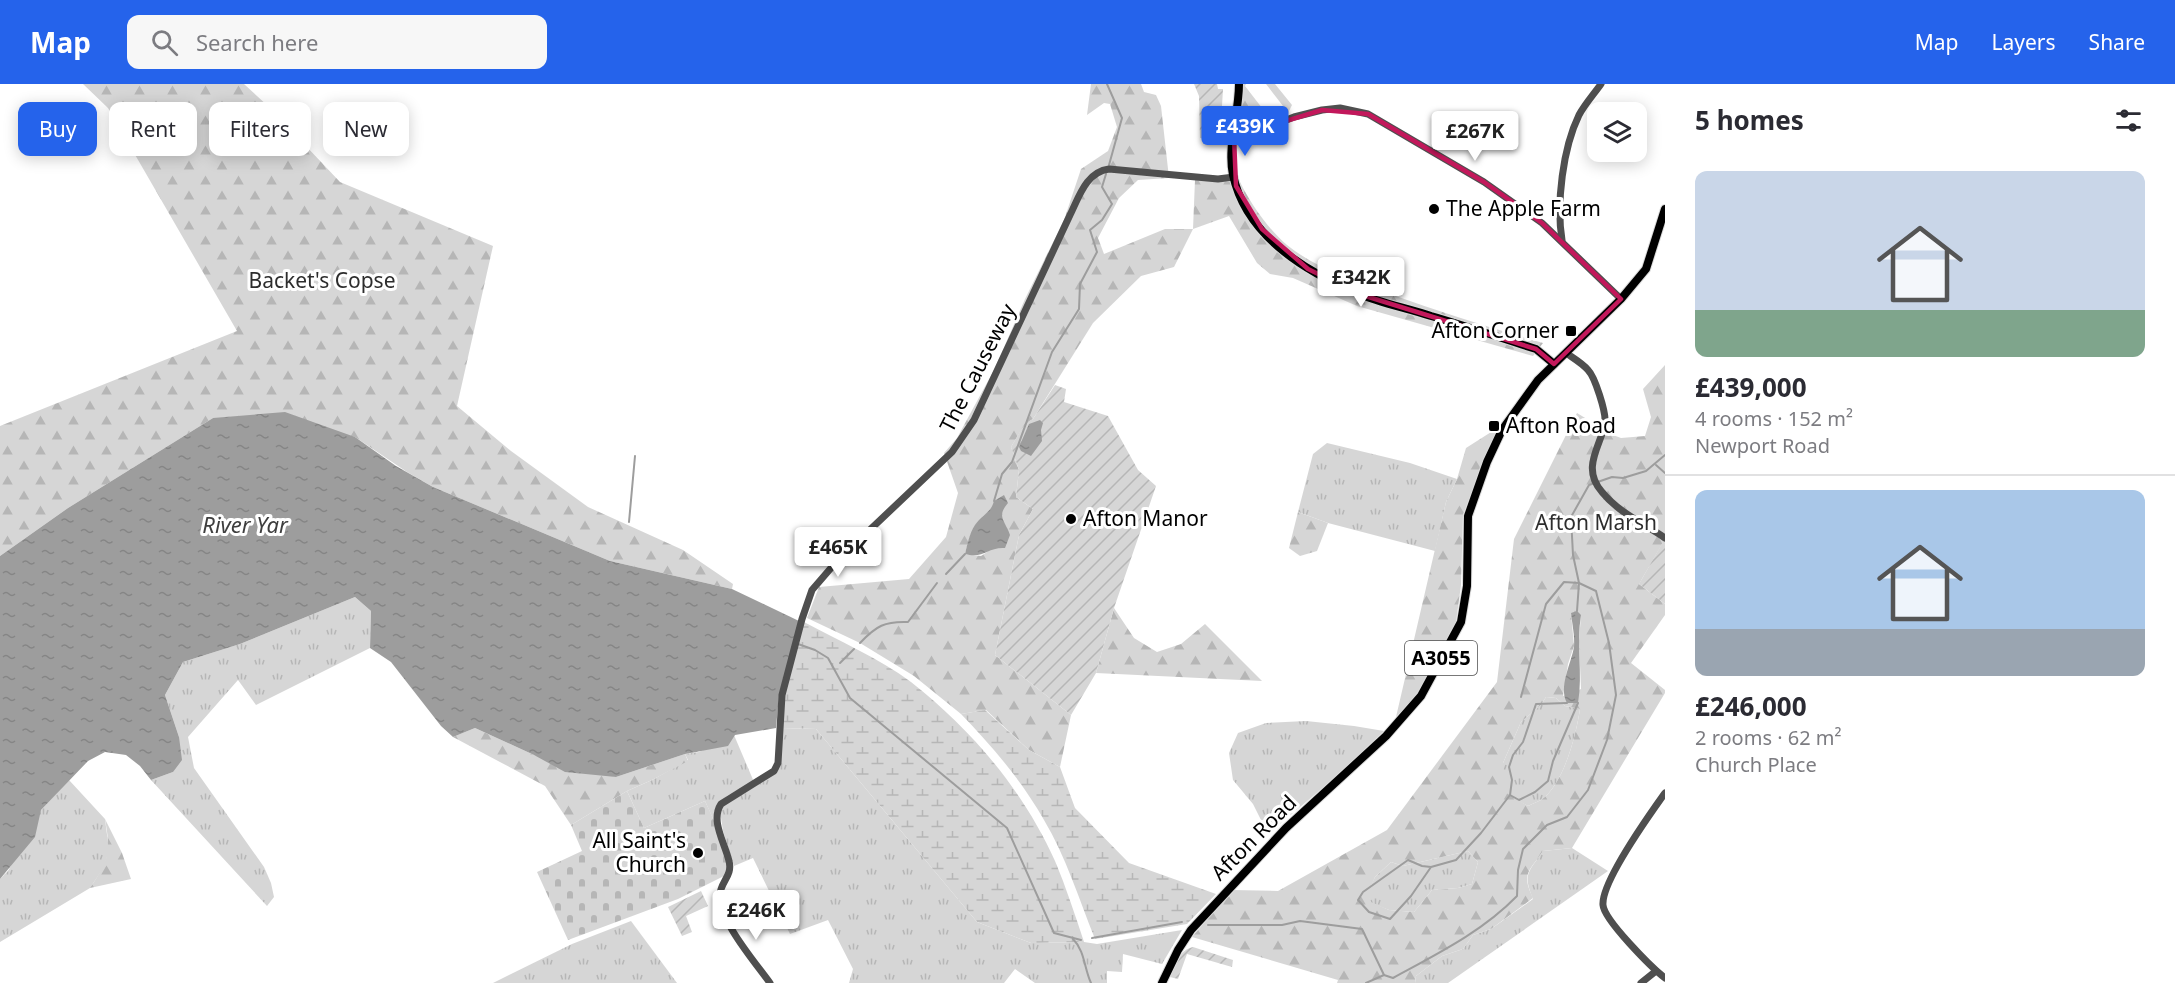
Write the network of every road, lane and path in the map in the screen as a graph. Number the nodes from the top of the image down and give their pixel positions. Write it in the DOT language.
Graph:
graph roads {
  1 [pos="1239,84"];
  2 [pos="1601,84"];
  3 [pos="1234,137"];
  4 [pos="1234,177"];
  5 [pos="1665,209"];
  6 [pos="1558,220"];
  7 [pos="1542,223"];
  8 [pos="1562,240"];
  9 [pos="1621,299"];
  10 [pos="1566,353"];
  11 [pos="1554,364"];
  12 [pos="1665,538"];
  13 [pos="1665,793"];
  14 [pos="1656,971"];
  15 [pos="1665,978"];
  16 [pos="770,983"];
  17 [pos="1162,983"];
  18 [pos="1641,983"];
  1 -- 3 [label="main road"];
  2 -- 6 [label="street"];
  3 -- 4 [label="main road"];
  3 -- 7 [label="street"];
  4 -- 11 [label="main road"];
  4 -- 16 [label="street, The Causeway"];
  5 -- 9 [label="main road, Afton Road / A3055"];
  6 -- 7 [label="street"];
  6 -- 8 [label="street"];
  7 -- 8 [label="street"];
  8 -- 9 [label="street"];
  9 -- 10 [label="main road, Afton Road / A3055"];
  10 -- 11 [label="main road, Afton Road / A3055"];
  10 -- 12 [label="street"];
  11 -- 17 [label="main road, Afton Road / A3055"];
  13 -- 14 [label="street"];
  14 -- 15 [label="street"];
  14 -- 18 [label="street"];
}
